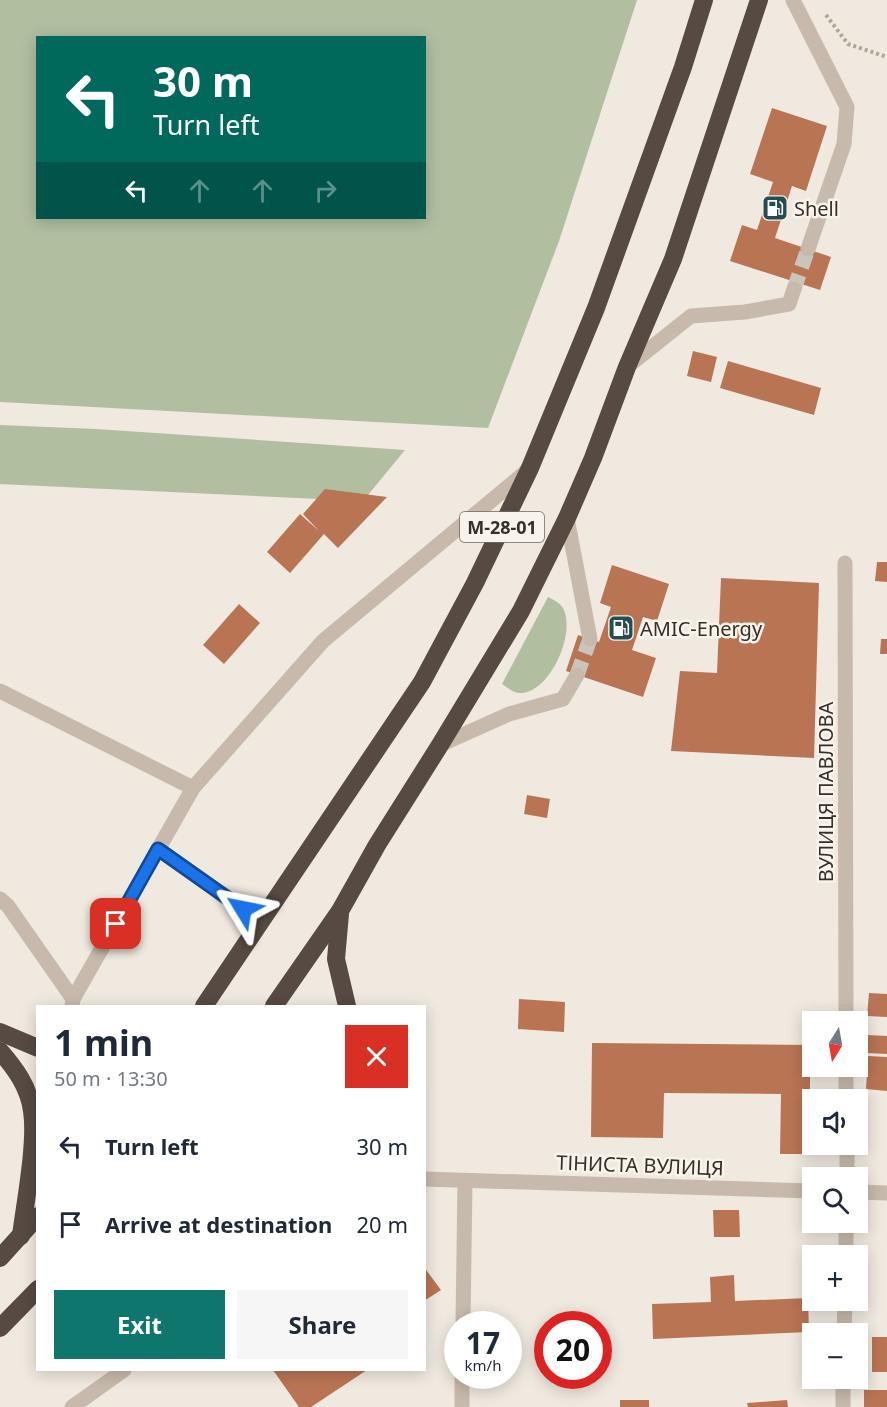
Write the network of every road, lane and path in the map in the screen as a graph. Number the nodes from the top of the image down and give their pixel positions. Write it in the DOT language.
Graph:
graph roads {
  1 [pos="704,0"];
  2 [pos="759,0"];
  3 [pos="793,0"];
  4 [pos="821,9"];
  5 [pos="887,57"];
  6 [pos="808,249"];
  7 [pos="794,290"];
  8 [pos="627,367"];
  9 [pos="530,468"];
  10 [pos="567,518"];
  11 [pos="845,563"];
  12 [pos="590,639"];
  13 [pos="577,675"];
  14 [pos="0,691"];
  15 [pos="440,745"];
  16 [pos="193,788"];
  17 [pos="158,849"];
  18 [pos="0,899"];
  19 [pos="340,910"];
  20 [pos="260,921"];
  21 [pos="73,1003"];
  22 [pos="207,1003"];
  23 [pos="275,1005"];
  24 [pos="347,1005"];
  25 [pos="846,1011"];
  26 [pos="0,1032"];
  27 [pos="36,1047"];
  28 [pos="0,1051"];
  29 [pos="426,1179"];
  30 [pos="465,1181"];
  31 [pos="802,1191"];
  32 [pos="868,1192"];
  33 [pos="887,1193"];
  34 [pos="36,1218"];
  35 [pos="21,1236"];
  36 [pos="0,1258"];
  37 [pos="36,1291"];
  38 [pos="463,1311"];
  39 [pos="0,1328"];
  40 [pos="123,1371"];
  41 [pos="462,1389"];
  42 [pos="843,1389"];
  43 [pos="77,1405"];
  44 [pos="462,1407"];
  45 [pos="843,1407"];
  1 -- 9 [label="highway, М-28-01"];
  2 -- 8 [label="highway, М-28-01"];
  3 -- 6 [label="street"];
  4 -- 5 [label="path"];
  7 -- 8 [label="street"];
  8 -- 10 [label="highway, М-28-01"];
  9 -- 16 [label="street"];
  9 -- 20 [label="highway, М-28-01"];
  10 -- 12 [label="street"];
  10 -- 15 [label="highway, М-28-01"];
  11 -- 25 [label="street, ВУЛИЦЯ ПАВЛОВА"];
  13 -- 15 [label="street"];
  14 -- 16 [label="street"];
  15 -- 19 [label="highway, М-28-01"];
  16 -- 17 [label="street"];
  17 -- 20 [label="street"];
  17 -- 21 [label="street"];
  18 -- 21 [label="street"];
  19 -- 23 [label="highway, М-28-01"];
  19 -- 24 [label="highway"];
  20 -- 22 [label="highway, М-28-01"];
  26 -- 27 [label="highway"];
  28 -- 35 [label="highway"];
  29 -- 30 [label="street, ТІНИСТА ВУЛИЦЯ"];
  30 -- 31 [label="street, ТІНИСТА ВУЛИЦЯ"];
  30 -- 38 [label="street"];
  32 -- 33 [label="street"];
  34 -- 35 [label="highway"];
  35 -- 36 [label="highway"];
  37 -- 39 [label="highway"];
  40 -- 43 [label="street"];
  41 -- 44 [label="street"];
  42 -- 45 [label="street"];
}
